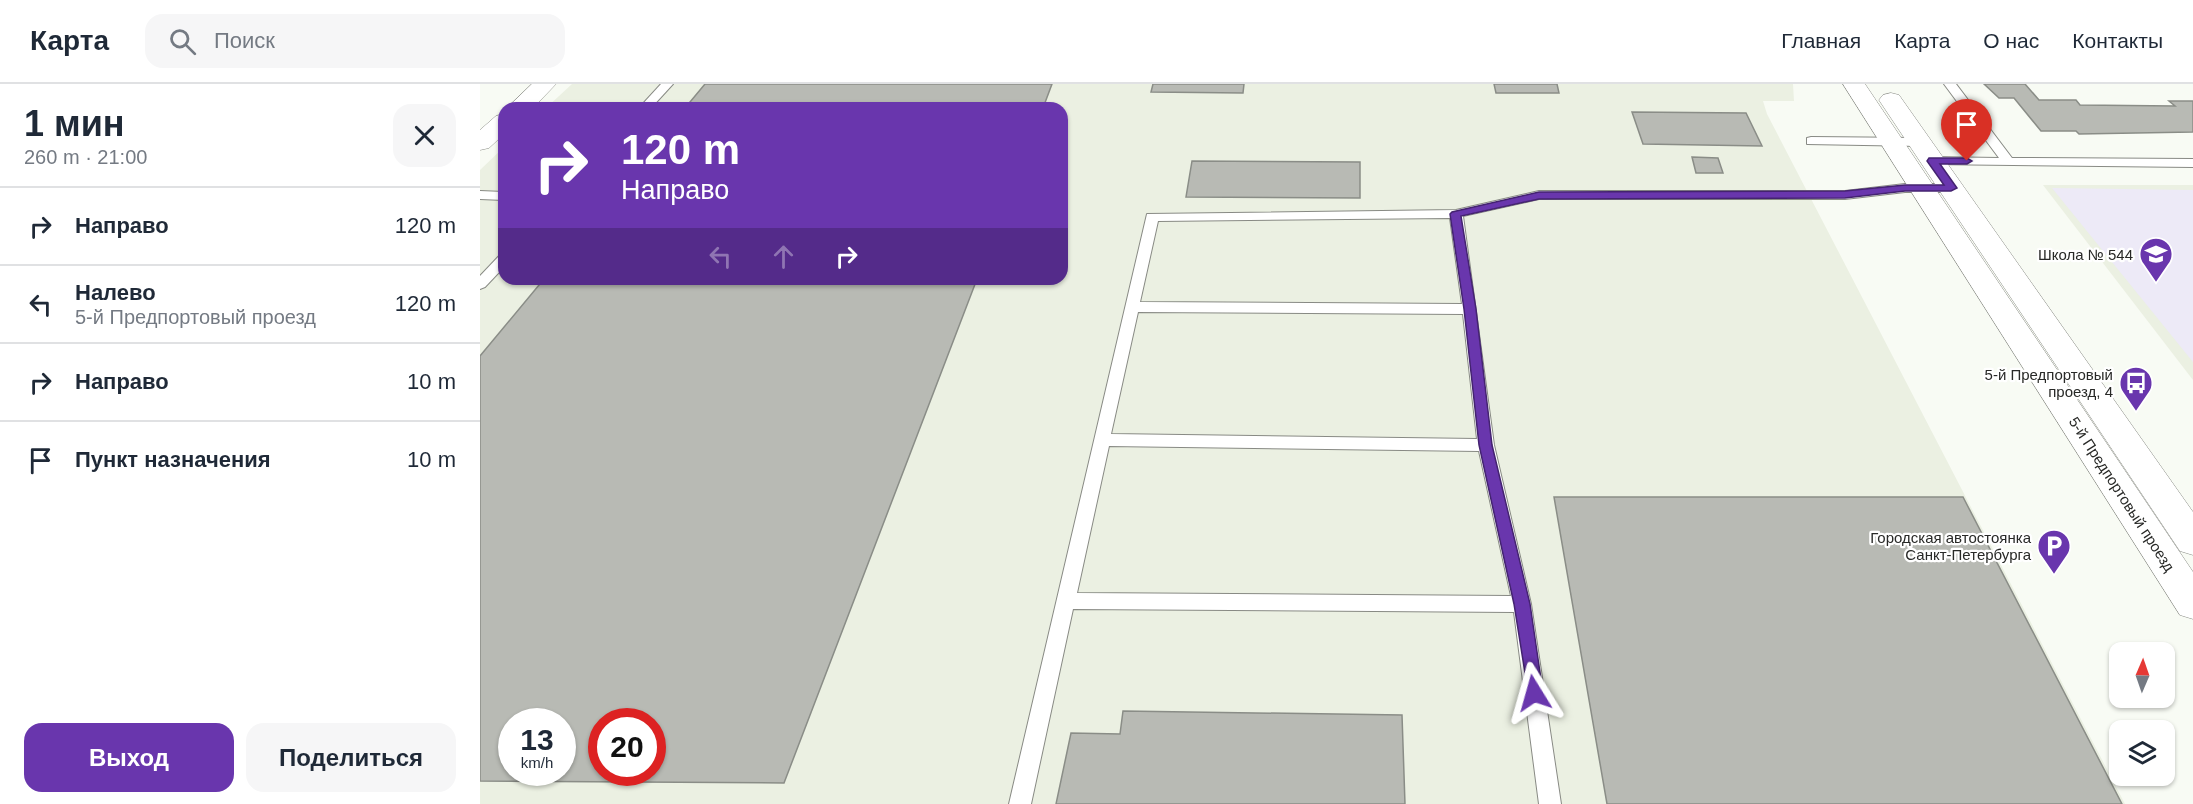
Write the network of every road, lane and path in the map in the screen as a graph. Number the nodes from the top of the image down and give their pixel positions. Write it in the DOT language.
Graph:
graph roads {
  1 [pos="545,84"];
  2 [pos="667,84"];
  3 [pos="1854,84"];
  4 [pos="1880,84"];
  5 [pos="1950,84"];
  6 [pos="526,102"];
  7 [pos="650,102"];
  8 [pos="498,126"];
  9 [pos="1811,141"];
  10 [pos="1892,142"];
  11 [pos="480,143"];
  12 [pos="2008,161"];
  13 [pos="2193,163"];
  14 [pos="1931,170"];
  15 [pos="480,195"];
  16 [pos="498,196"];
  17 [pos="1456,214"];
  18 [pos="498,265"];
  19 [pos="480,284"];
  20 [pos="1133,307"];
  21 [pos="1470,309"];
  22 [pos="1103,440"];
  23 [pos="1486,445"];
  24 [pos="2193,540"];
  25 [pos="1066,601"];
  26 [pos="2193,603"];
  27 [pos="1522,604"];
  28 [pos="1020,804"];
  29 [pos="1550,804"];
  1 -- 6 [label="street"];
  2 -- 7 [label="lane"];
  3 -- 10 [label="street, 5-й Предпортовый проезд"];
  4 -- 14 [label="street, 5-й Предпортовый проезд"];
  5 -- 12 [label="lane"];
  8 -- 11 [label="street"];
  9 -- 10 [label="lane"];
  10 -- 14 [label="street, 5-й Предпортовый проезд"];
  10 -- 14 [label="lane"];
  12 -- 13 [label="lane"];
  12 -- 14 [label="lane"];
  14 -- 17 [label="lane"];
  14 -- 24 [label="street, 5-й Предпортовый проезд"];
  14 -- 26 [label="street, 5-й Предпортовый проезд"];
  15 -- 16 [label="lane"];
  17 -- 20 [label="lane"];
  17 -- 21 [label="lane"];
  18 -- 19 [label="lane"];
  20 -- 21 [label="lane"];
  20 -- 22 [label="lane"];
  21 -- 23 [label="lane"];
  22 -- 23 [label="lane"];
  22 -- 25 [label="lane"];
  23 -- 27 [label="lane"];
  25 -- 27 [label="lane"];
  25 -- 28 [label="lane"];
  27 -- 29 [label="lane"];
}
